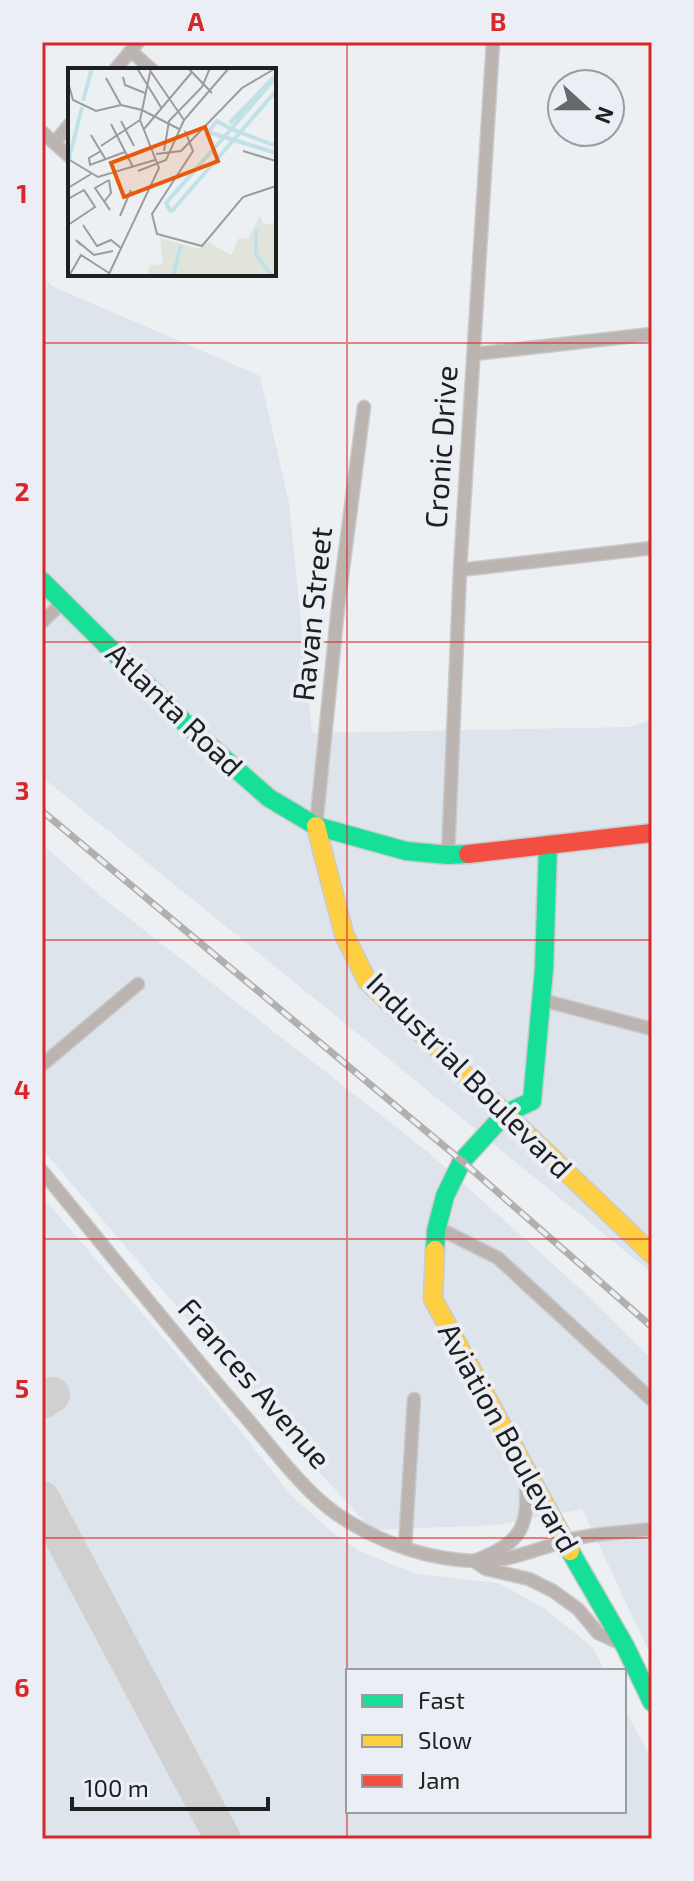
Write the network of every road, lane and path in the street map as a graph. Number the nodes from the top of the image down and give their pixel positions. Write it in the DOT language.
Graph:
graph roads {
  1 [pos="493,42"];
  2 [pos="134,47"];
  3 [pos="117,68"];
  4 [pos="150,68"];
  5 [pos="68,126"];
  6 [pos="42,132"];
  7 [pos="55,142"];
  8 [pos="68,155"];
  9 [pos="652,334"];
  10 [pos="474,354"];
  11 [pos="364,407"];
  12 [pos="652,548"];
  13 [pos="460,570"];
  14 [pos="42,581"];
  15 [pos="63,602"];
  16 [pos="42,622"];
  17 [pos="316,826"];
  18 [pos="652,833"];
  19 [pos="548,845"];
  20 [pos="448,855"];
  21 [pos="138,984"];
  22 [pos="542,1000"];
  23 [pos="652,1029"];
  24 [pos="42,1065"];
  25 [pos="505,1114"];
  26 [pos="42,1171"];
  27 [pos="436,1231"];
  28 [pos="652,1254"];
  29 [pos="414,1399"];
  30 [pos="652,1400"];
  31 [pos="524,1469"];
  32 [pos="652,1529"];
  33 [pos="564,1541"];
  34 [pos="405,1548"];
  35 [pos="474,1561"];
  36 [pos="625,1646"];
  37 [pos="652,1702"];
  1 -- 10 [label="street, Cronic Drive"];
  2 -- 3 [label="street"];
  2 -- 4 [label="street"];
  5 -- 7 [label="street"];
  6 -- 7 [label="street"];
  7 -- 8 [label="street"];
  9 -- 10 [label="street"];
  10 -- 13 [label="street, Cronic Drive"];
  11 -- 17 [label="street, Ravan Street"];
  12 -- 13 [label="street"];
  13 -- 20 [label="street, Cronic Drive"];
  14 -- 15 [label="street, Atlanta Road"];
  15 -- 16 [label="street"];
  15 -- 17 [label="street, Atlanta Road"];
  17 -- 20 [label="street, Atlanta Road"];
  17 -- 25 [label="street, Industrial Boulevard"];
  18 -- 19 [label="street, Atlanta Road"];
  19 -- 20 [label="street, Atlanta Road"];
  19 -- 22 [label="street"];
  21 -- 24 [label="street"];
  22 -- 23 [label="street"];
  22 -- 25 [label="street, Aviation Boulevard"];
  25 -- 27 [label="street, Aviation Boulevard"];
  25 -- 28 [label="street, Industrial Boulevard"];
  26 -- 34 [label="street, Frances Avenue"];
  27 -- 30 [label="street"];
  27 -- 31 [label="street, Aviation Boulevard"];
  29 -- 34 [label="street"];
  31 -- 33 [label="street, Aviation Boulevard"];
  31 -- 35 [label="street"];
  32 -- 33 [label="street, Frances Avenue"];
  33 -- 35 [label="street, Frances Avenue"];
  33 -- 36 [label="street, Aviation Boulevard"];
  34 -- 35 [label="street, Frances Avenue"];
  35 -- 36 [label="street, Frances Avenue"];
  36 -- 37 [label="street, Aviation Boulevard"];
}
